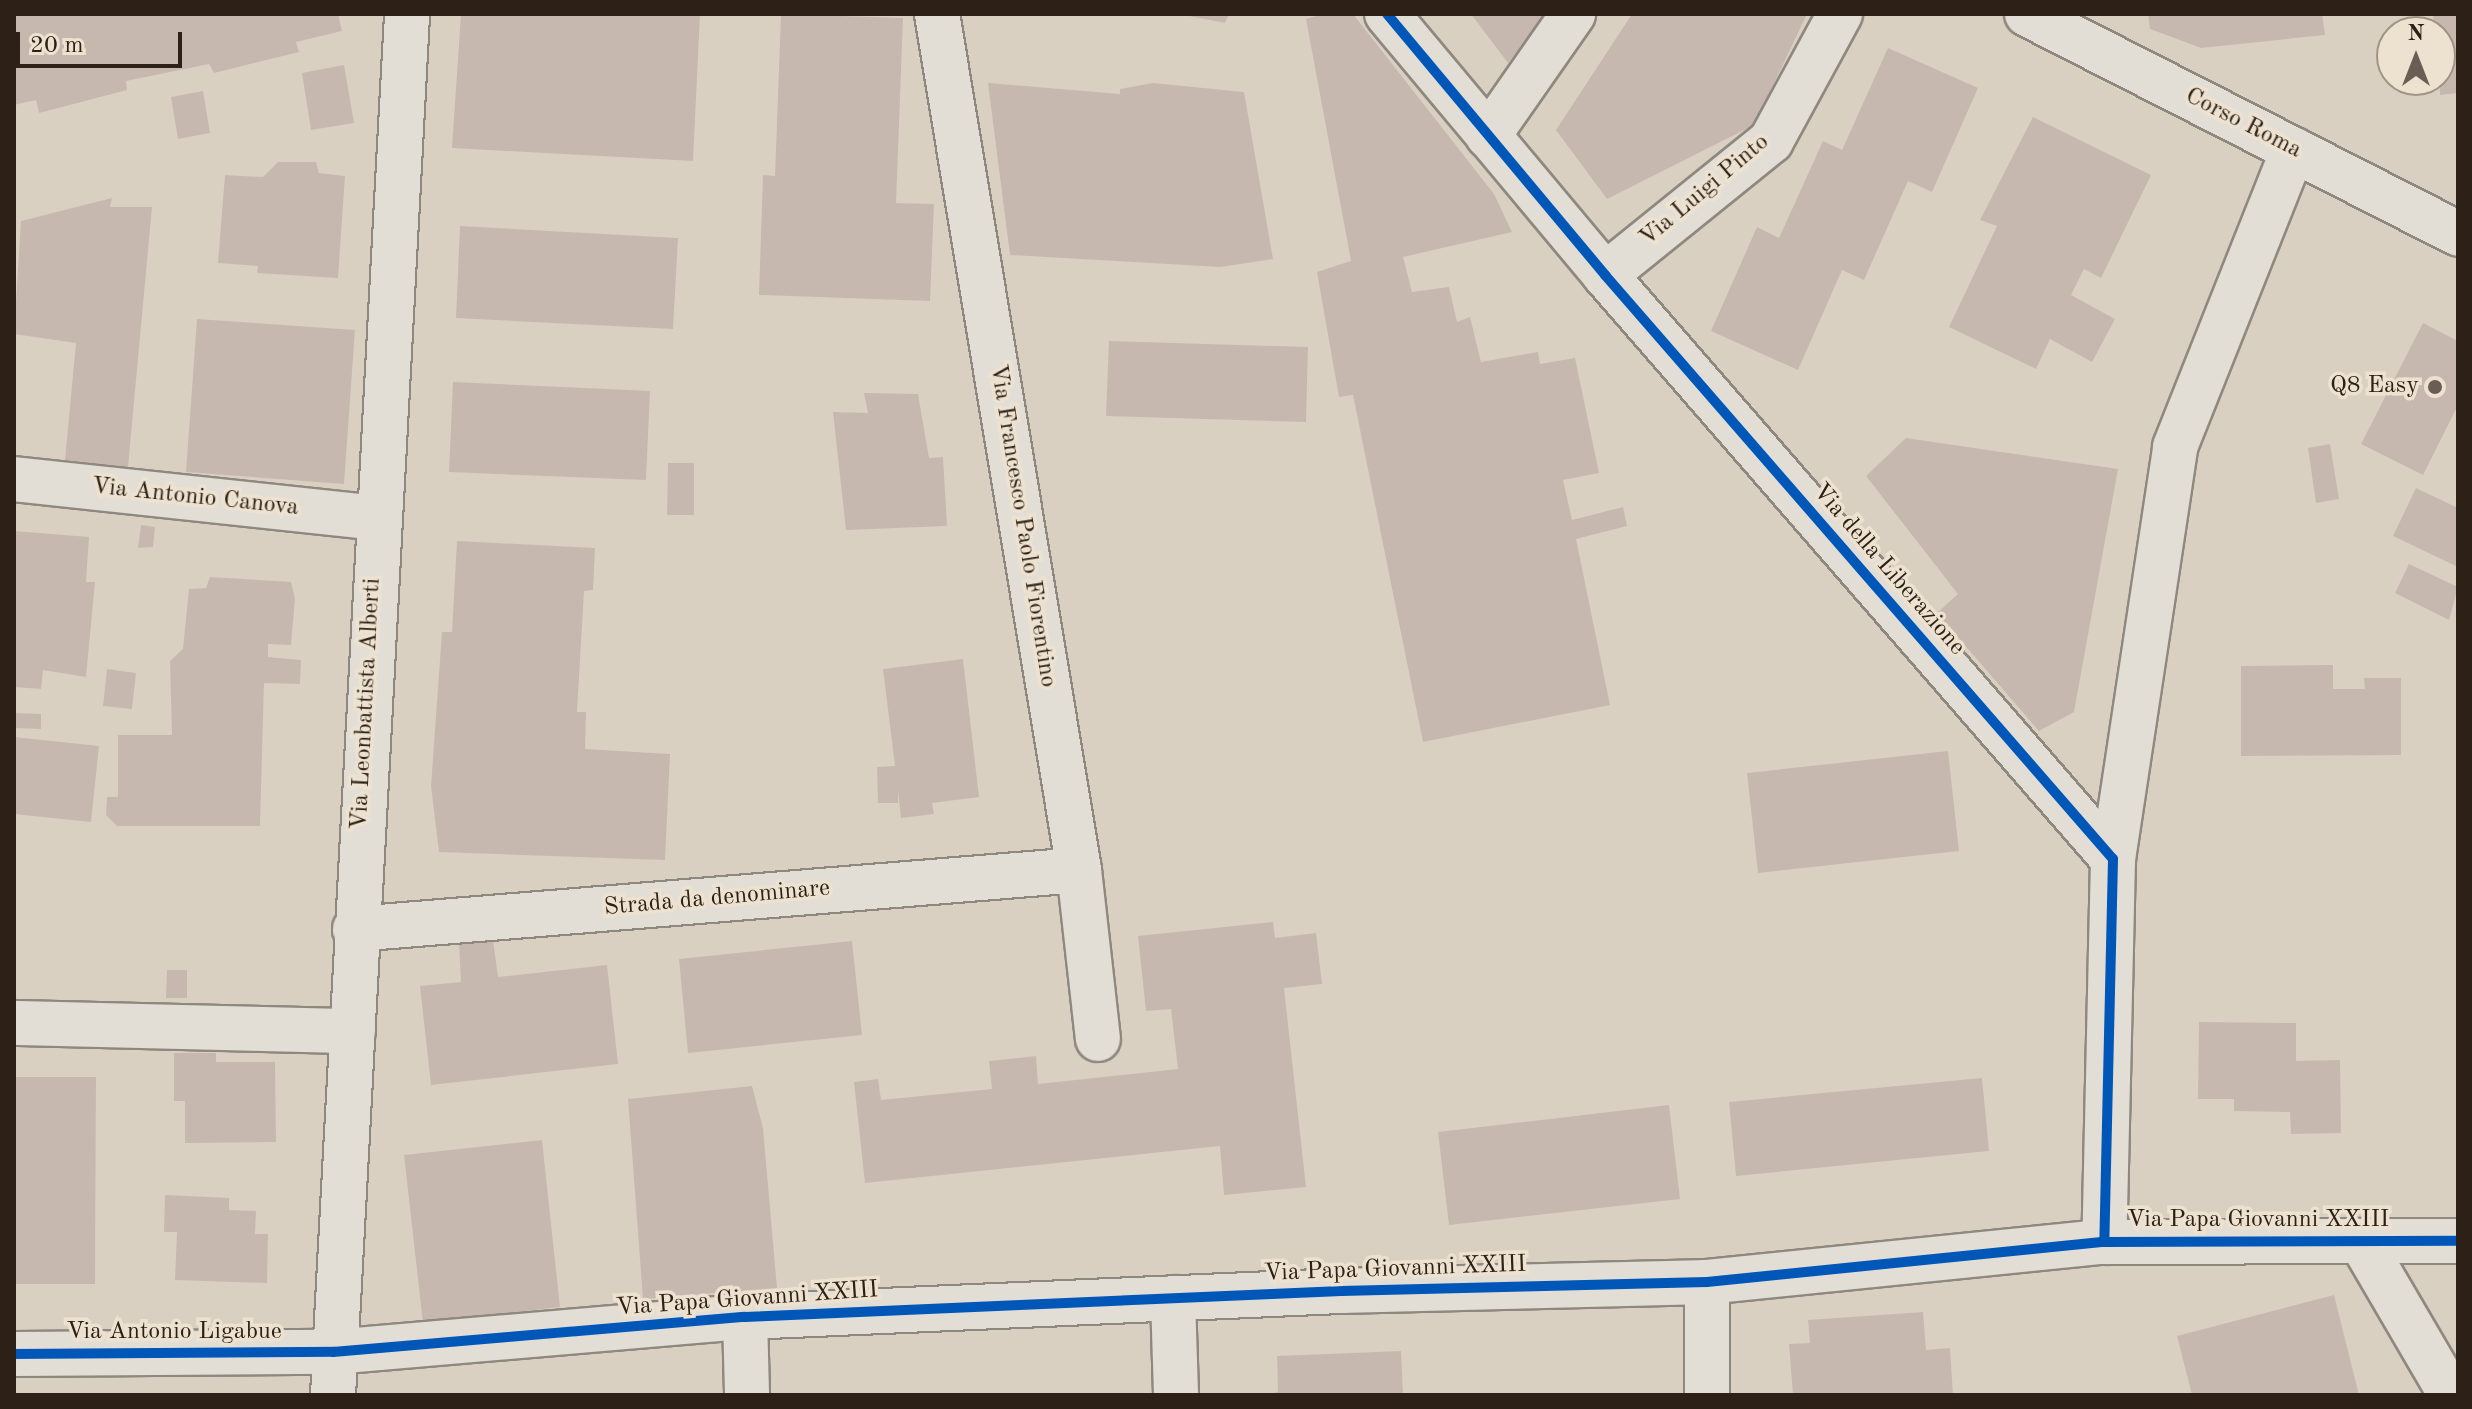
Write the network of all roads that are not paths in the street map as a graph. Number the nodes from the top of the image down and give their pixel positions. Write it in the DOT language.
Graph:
graph roads {
  1 [pos="407,14"];
  2 [pos="937,14"];
  3 [pos="1387,14"];
  4 [pos="1573,14"];
  5 [pos="1840,14"];
  6 [pos="2027,14"];
  7 [pos="1488,136"];
  8 [pos="2293,150"];
  9 [pos="2458,234"];
  10 [pos="1605,275"];
  11 [pos="14,479"];
  12 [pos="376,518"];
  13 [pos="2113,859"];
  14 [pos="1079,870"];
  15 [pos="355,929"];
  16 [pos="14,1023"];
  17 [pos="353,1031"];
  18 [pos="1098,1039"];
  19 [pos="2361,1241"];
  20 [pos="2458,1241"];
  21 [pos="2104,1242"];
  22 [pos="1707,1282"];
  23 [pos="1173,1298"];
  24 [pos="745,1317"];
  25 [pos="333,1352"];
  26 [pos="14,1354"];
  27 [pos="333,1395"];
  28 [pos="747,1395"];
  29 [pos="1176,1395"];
  30 [pos="1707,1395"];
  31 [pos="2451,1395"];
  1 -- 12 [label="street, Via Leonbattista Alberti"];
  2 -- 14 [label="street, Via Francesco Paolo Fiorentino"];
  3 -- 7 [label="street, Via della Liberazione"];
  4 -- 7 [label="street"];
  5 -- 10 [label="street, Via Luigi Pinto"];
  6 -- 8 [label="street, Corso Roma"];
  7 -- 10 [label="street, Via della Liberazione"];
  8 -- 9 [label="street, Corso Roma"];
  8 -- 13 [label="street"];
  10 -- 13 [label="street, Via della Liberazione"];
  11 -- 12 [label="street, Via Antonio Canova"];
  12 -- 15 [label="street, Via Leonbattista Alberti"];
  13 -- 21 [label="street"];
  14 -- 15 [label="street, Strada da denominare"];
  14 -- 18 [label="street, Via Francesco Paolo Fiorentino"];
  15 -- 17 [label="street, Via Leonbattista Alberti"];
  16 -- 17 [label="street"];
  17 -- 25 [label="street, Via Leonbattista Alberti"];
  19 -- 20 [label="street, Via Papa Giovanni XXIII"];
  19 -- 21 [label="street, Via Papa Giovanni XXIII"];
  19 -- 31 [label="street"];
  21 -- 22 [label="street, Via Papa Giovanni XXIII"];
  22 -- 23 [label="street, Via Papa Giovanni XXIII"];
  22 -- 30 [label="street"];
  23 -- 24 [label="street, Via Papa Giovanni XXIII"];
  23 -- 29 [label="street"];
  24 -- 25 [label="street, Via Papa Giovanni XXIII"];
  24 -- 28 [label="street"];
  25 -- 26 [label="street, Via Antonio Ligabue"];
  25 -- 27 [label="street, Via Leonbattista Alberti"];
}
